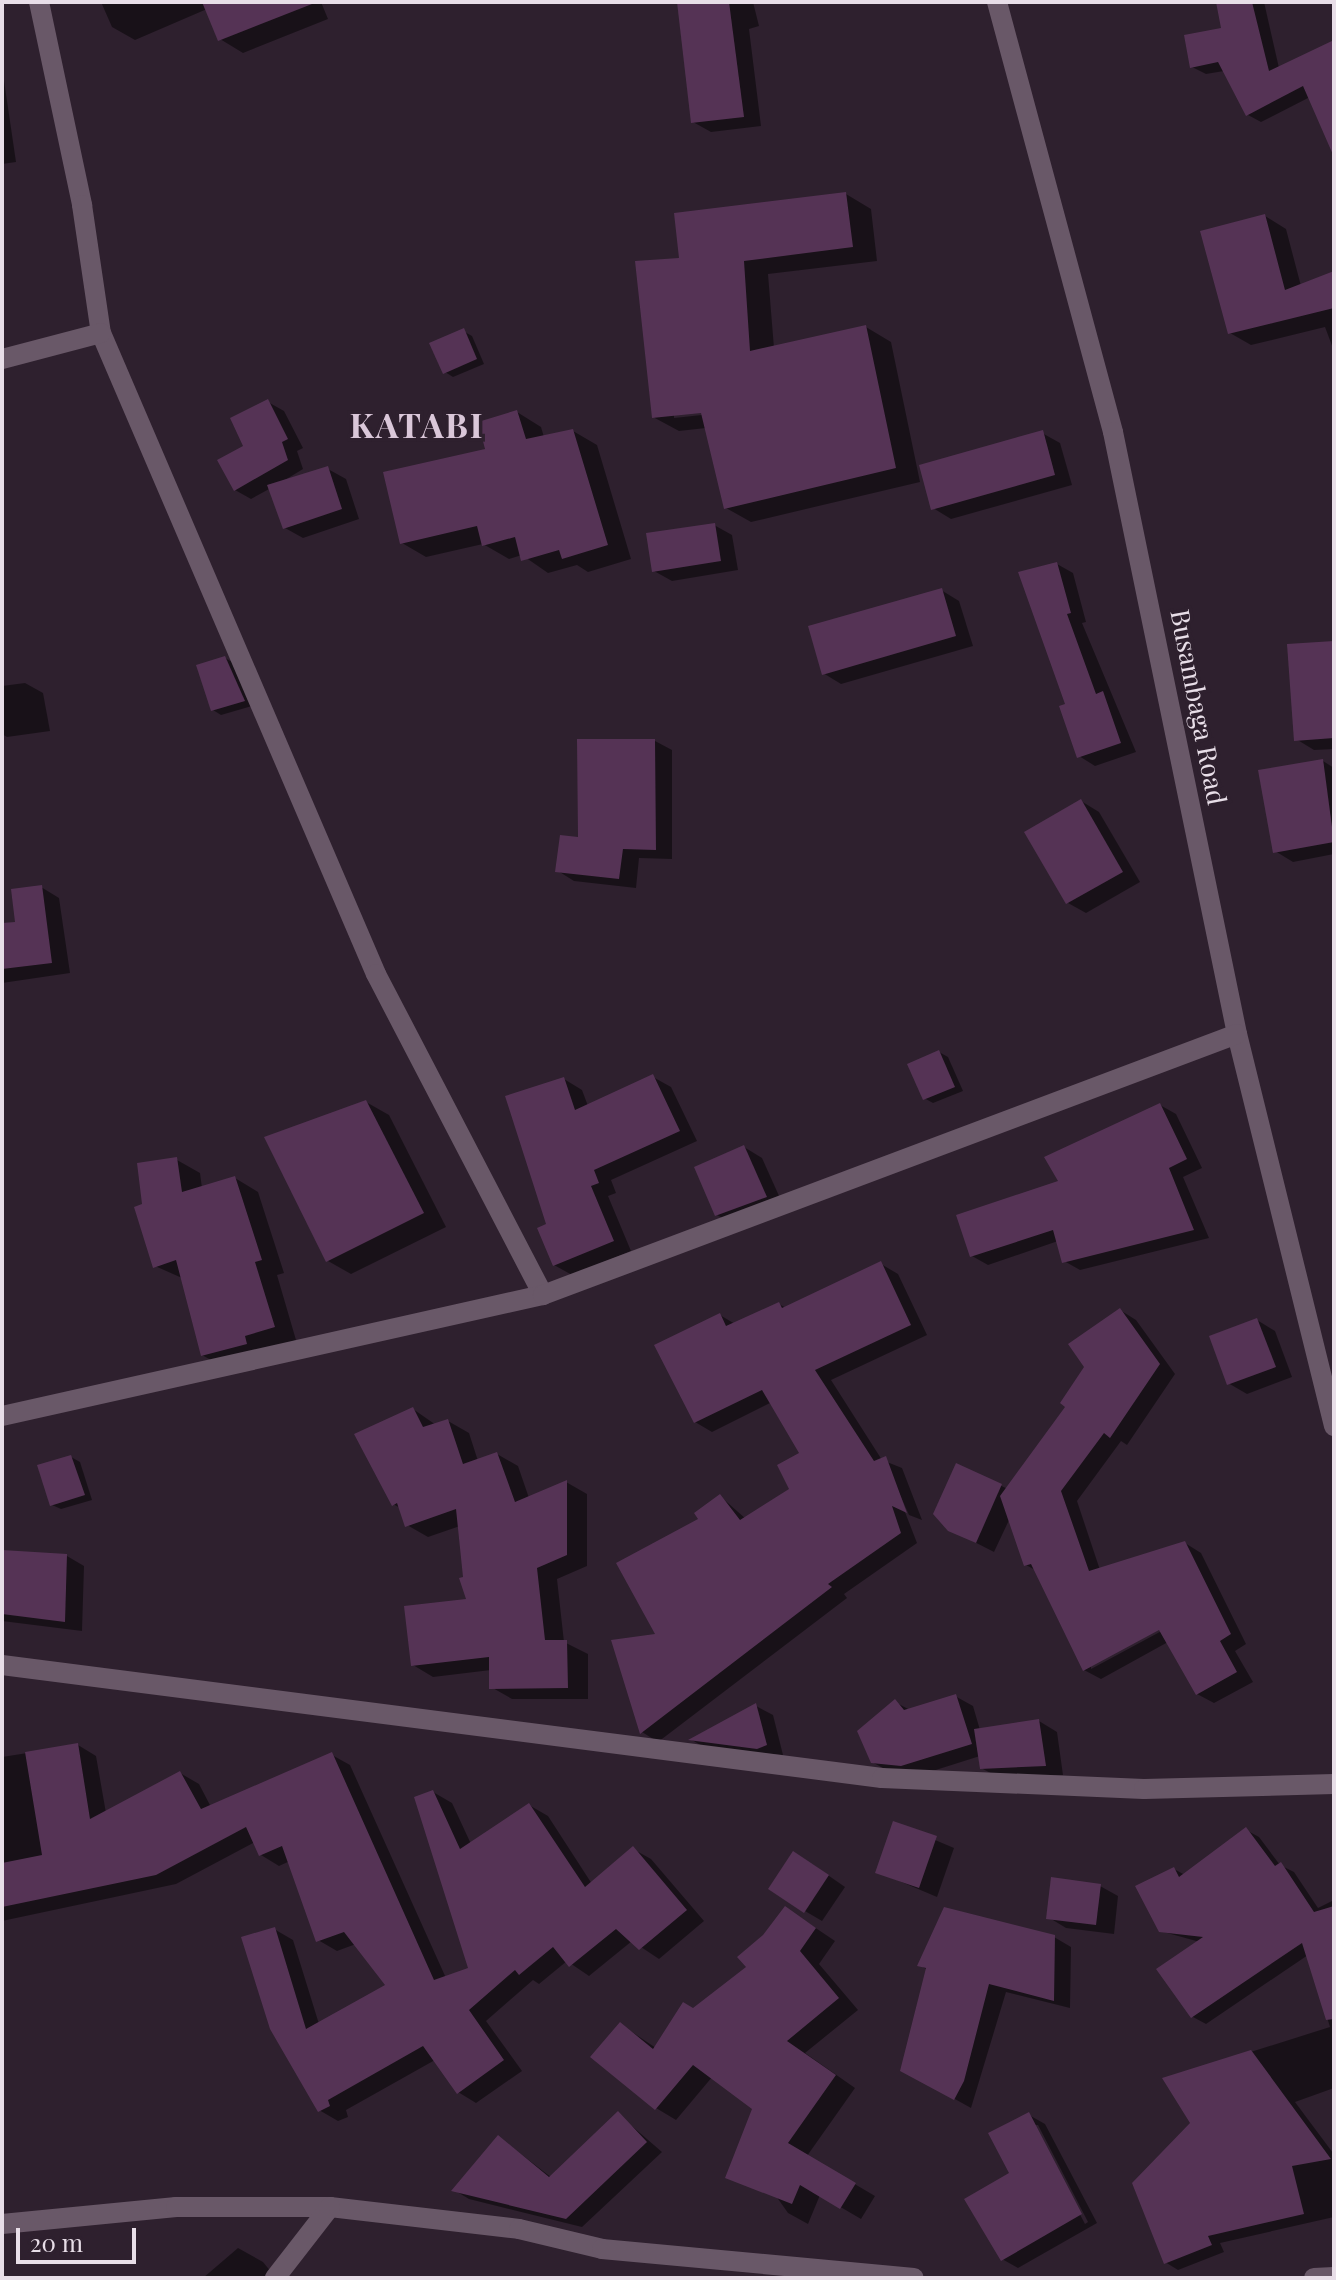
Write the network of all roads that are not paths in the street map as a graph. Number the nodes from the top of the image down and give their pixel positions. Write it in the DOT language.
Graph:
graph roads {
  1 [pos="39,2"];
  2 [pos="997,2"];
  3 [pos="101,333"];
  4 [pos="2,359"];
  5 [pos="1237,1034"];
  6 [pos="543,1295"];
  7 [pos="2,1416"];
  8 [pos="1334,1426"];
  9 [pos="2,1665"];
  10 [pos="1334,1784"];
  11 [pos="330,2207"];
  12 [pos="2,2224"];
  13 [pos="1334,2277"];
  14 [pos="275,2278"];
  15 [pos="914,2278"];
  16 [pos="1314,2278"];
  1 -- 3 [label="street"];
  2 -- 5 [label="street, Busambaga Road"];
  3 -- 4 [label="street"];
  3 -- 6 [label="street"];
  5 -- 6 [label="street"];
  5 -- 8 [label="street, Busambaga Road"];
  6 -- 7 [label="street"];
  9 -- 10 [label="street"];
  11 -- 12 [label="street"];
  11 -- 14 [label="street"];
  11 -- 15 [label="street"];
  13 -- 16 [label="street"];
}
